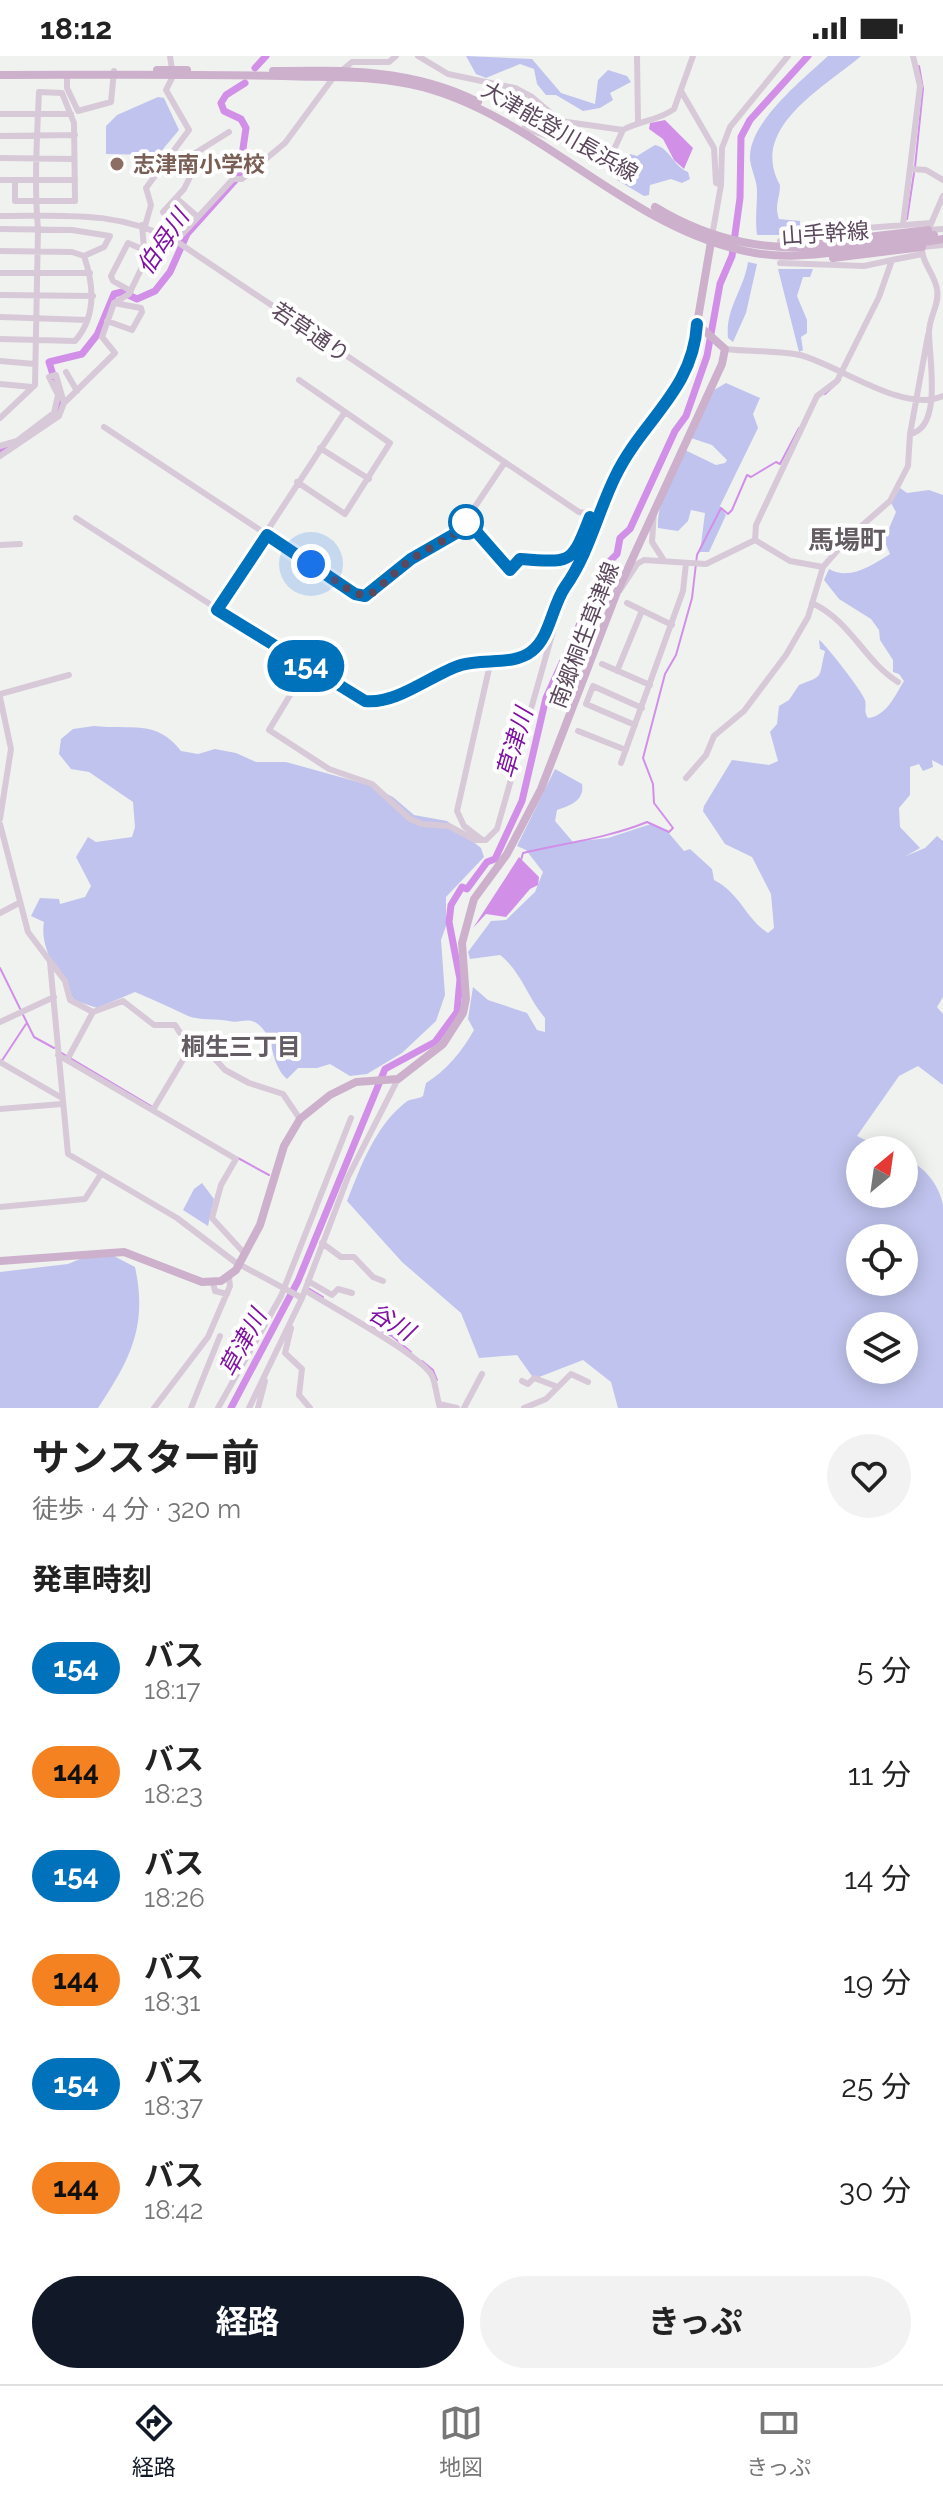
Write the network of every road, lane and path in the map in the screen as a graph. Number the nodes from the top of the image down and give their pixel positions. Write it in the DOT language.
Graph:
graph roads {
  1 [pos="170,56"];
  2 [pos="396,56"];
  3 [pos="418,56"];
  4 [pos="637,56"];
  5 [pos="693,56"];
  6 [pos="788,56"];
  7 [pos="913,56"];
  8 [pos="343,70"];
  9 [pos="0,72"];
  10 [pos="114,73"];
  11 [pos="172,73"];
  12 [pos="67,75"];
  13 [pos="453,75"];
  14 [pos="333,78"];
  15 [pos="449,89"];
  16 [pos="681,91"];
  17 [pos="0,114"];
  18 [pos="38,114"];
  19 [pos="71,114"];
  20 [pos="638,121"];
  21 [pos="524,128"];
  22 [pos="623,130"];
  23 [pos="229,131"];
  24 [pos="75,135"];
  25 [pos="0,136"];
  26 [pos="38,136"];
  27 [pos="0,158"];
  28 [pos="38,158"];
  29 [pos="74,159"];
  30 [pos="912,169"];
  31 [pos="0,180"];
  32 [pos="15,180"];
  33 [pos="37,180"];
  34 [pos="75,180"];
  35 [pos="943,180"];
  36 [pos="721,185"];
  37 [pos="943,196"];
  38 [pos="176,198"];
  39 [pos="37,201"];
  40 [pos="0,216"];
  41 [pos="37,216"];
  42 [pos="197,216"];
  43 [pos="144,225"];
  44 [pos="903,225"];
  45 [pos="0,229"];
  46 [pos="38,229"];
  47 [pos="183,231"];
  48 [pos="937,234"];
  49 [pos="712,239"];
  50 [pos="780,241"];
  51 [pos="180,243"];
  52 [pos="743,248"];
  53 [pos="142,249"];
  54 [pos="839,249"];
  55 [pos="0,251"];
  56 [pos="37,251"];
  57 [pos="922,251"];
  58 [pos="84,256"];
  59 [pos="892,260"];
  60 [pos="780,263"];
  61 [pos="0,273"];
  62 [pos="37,273"];
  63 [pos="90,273"];
  64 [pos="128,294"];
  65 [pos="0,295"];
  66 [pos="37,295"];
  67 [pos="93,296"];
  68 [pos="940,299"];
  69 [pos="114,303"];
  70 [pos="0,317"];
  71 [pos="37,318"];
  72 [pos="87,320"];
  73 [pos="107,321"];
  74 [pos="700,326"];
  75 [pos="929,332"];
  76 [pos="0,339"];
  77 [pos="37,341"];
  78 [pos="721,345"];
  79 [pos="0,361"];
  80 [pos="35,364"];
  81 [pos="66,372"];
  82 [pos="840,373"];
  83 [pos="299,380"];
  84 [pos="0,384"];
  85 [pos="33,387"];
  86 [pos="77,391"];
  87 [pos="940,397"];
  88 [pos="915,398"];
  89 [pos="64,403"];
  90 [pos="0,406"];
  91 [pos="10,408"];
  92 [pos="345,412"];
  93 [pos="0,418"];
  94 [pos="104,427"];
  95 [pos="910,434"];
  96 [pos="0,446"];
  97 [pos="320,448"];
  98 [pos="0,456"];
  99 [pos="505,462"];
  100 [pos="369,479"];
  101 [pos="297,482"];
  102 [pos="654,510"];
  103 [pos="599,515"];
  104 [pos="590,517"];
  105 [pos="76,518"];
  106 [pos="467,521"];
  107 [pos="266,534"];
  108 [pos="755,540"];
  109 [pos="20,544"];
  110 [pos="0,545"];
  111 [pos="663,559"];
  112 [pos="686,563"];
  113 [pos="823,567"];
  114 [pos="564,588"];
  115 [pos="617,592"];
  116 [pos="627,603"];
  117 [pos="812,603"];
  118 [pos="217,610"];
  119 [pos="641,613"];
  120 [pos="672,625"];
  121 [pos="491,660"];
  122 [pos="602,664"];
  123 [pos="307,667"];
  124 [pos="617,671"];
  125 [pos="69,675"];
  126 [pos="898,682"];
  127 [pos="650,685"];
  128 [pos="0,696"];
  129 [pos="642,708"];
  130 [pos="635,725"];
  131 [pos="578,731"];
  132 [pos="626,750"];
  133 [pos="621,763"];
  134 [pos="686,778"];
  135 [pos="0,824"];
  136 [pos="482,840"];
  137 [pos="19,903"];
  138 [pos="0,913"];
  139 [pos="49,960"];
  140 [pos="54,997"];
  141 [pos="93,1012"];
  142 [pos="0,1022"];
  143 [pos="190,1048"];
  144 [pos="58,1055"];
  145 [pos="67,1060"];
  146 [pos="0,1062"];
  147 [pos="398,1079"];
  148 [pos="62,1101"];
  149 [pos="0,1109"];
  150 [pos="153,1110"];
  151 [pos="351,1118"];
  152 [pos="300,1119"];
  153 [pos="101,1174"];
  154 [pos="0,1207"];
  155 [pos="322,1243"];
  156 [pos="245,1254"];
  157 [pos="0,1261"];
  158 [pos="240,1264"];
  159 [pos="229,1277"];
  160 [pos="308,1281"];
  161 [pos="383,1281"];
  162 [pos="213,1283"];
  163 [pos="285,1288"];
  164 [pos="305,1290"];
  165 [pos="352,1293"];
  166 [pos="227,1294"];
  167 [pos="300,1297"];
  168 [pos="290,1322"];
  169 [pos="220,1336"];
  170 [pos="208,1337"];
  171 [pos="215,1346"];
  172 [pos="265,1374"];
  173 [pos="482,1374"];
  174 [pos="522,1381"];
  175 [pos="588,1382"];
  176 [pos="558,1387"];
  177 [pos="439,1406"];
  178 [pos="154,1408"];
  179 [pos="191,1408"];
  180 [pos="218,1408"];
  181 [pos="249,1408"];
  182 [pos="258,1408"];
  183 [pos="310,1408"];
  184 [pos="457,1408"];
  185 [pos="464,1408"];
  186 [pos="524,1408"];
  1 -- 11 [label="street"];
  2 -- 8 [label="street"];
  3 -- 13 [label="street"];
  4 -- 20 [label="street"];
  5 -- 16 [label="street"];
  6 -- 36 [label="street"];
  7 -- 30 [label="street"];
  8 -- 11 [label="main road, 大津能登川長浜線"];
  8 -- 14 [label="street"];
  8 -- 15 [label="main road, 大津能登川長浜線"];
  9 -- 10 [label="main road, 大津能登川長浜線"];
  9 -- 12 [label="main road, 大津能登川長浜線"];
  10 -- 11 [label="main road, 大津能登川長浜線"];
  10 -- 12 [label="main road, 大津能登川長浜線"];
  10 -- 12 [label="street"];
  11 -- 14 [label="main road, 大津能登川長浜線"];
  11 -- 43 [label="street"];
  13 -- 15 [label="street"];
  13 -- 22 [label="street"];
  14 -- 42 [label="street"];
  14 -- 49 [label="main road, 大津能登川長浜線"];
  15 -- 21 [label="main road, 大津能登川長浜線"];
  16 -- 20 [label="street"];
  16 -- 36 [label="street"];
  17 -- 18 [label="street"];
  18 -- 19 [label="street"];
  18 -- 19 [label="street"];
  18 -- 26 [label="street"];
  19 -- 24 [label="street"];
  20 -- 22 [label="street"];
  21 -- 22 [label="street"];
  21 -- 49 [label="main road, 大津能登川長浜線"];
  23 -- 38 [label="street"];
  24 -- 26 [label="street"];
  24 -- 29 [label="street"];
  25 -- 26 [label="street"];
  26 -- 28 [label="street"];
  27 -- 28 [label="street"];
  28 -- 29 [label="street"];
  28 -- 33 [label="street"];
  29 -- 34 [label="street"];
  30 -- 35 [label="street"];
  30 -- 44 [label="street"];
  31 -- 32 [label="street"];
  32 -- 33 [label="street"];
  32 -- 39 [label="street"];
  33 -- 34 [label="street"];
  33 -- 39 [label="street"];
  34 -- 39 [label="street"];
  36 -- 49 [label="street"];
  37 -- 48 [label="street"];
  38 -- 42 [label="street"];
  38 -- 47 [label="street"];
  39 -- 41 [label="street"];
  40 -- 41 [label="street, 若草通り"];
  41 -- 43 [label="street, 若草通り"];
  41 -- 46 [label="street"];
  42 -- 47 [label="street"];
  43 -- 51 [label="street, 若草通り"];
  43 -- 53 [label="street"];
  44 -- 48 [label="street"];
  44 -- 50 [label="street"];
  45 -- 46 [label="street"];
  46 -- 56 [label="street"];
  46 -- 58 [label="street"];
  47 -- 51 [label="street"];
  48 -- 54 [label="main road, 山手幹線, bridge"];
  48 -- 54 [label="main road"];
  48 -- 57 [label="street"];
  48 -- 57 [label="street"];
  49 -- 52 [label="main road, 山手幹線"];
  49 -- 74 [label="main road"];
  51 -- 99 [label="street, 若草通り"];
  52 -- 54 [label="main road, 山手幹線"];
  52 -- 54 [label="main road, 山手幹線"];
  53 -- 64 [label="street"];
  53 -- 64 [label="street"];
  54 -- 57 [label="main road, bridge"];
  55 -- 56 [label="street"];
  56 -- 58 [label="street"];
  56 -- 62 [label="street"];
  57 -- 59 [label="street"];
  57 -- 68 [label="street"];
  58 -- 63 [label="street"];
  59 -- 60 [label="street"];
  59 -- 82 [label="street"];
  61 -- 62 [label="street"];
  62 -- 63 [label="street"];
  62 -- 66 [label="street"];
  63 -- 67 [label="street"];
  64 -- 69 [label="street"];
  65 -- 66 [label="street"];
  66 -- 67 [label="street"];
  66 -- 71 [label="street"];
  67 -- 72 [label="street"];
  68 -- 75 [label="street"];
  69 -- 73 [label="street"];
  69 -- 73 [label="street"];
  70 -- 71 [label="street"];
  71 -- 72 [label="street"];
  71 -- 77 [label="street"];
  72 -- 77 [label="street"];
  73 -- 86 [label="street"];
  74 -- 78 [label="main road"];
  74 -- 103 [label="street"];
  75 -- 87 [label="street"];
  75 -- 88 [label="street"];
  76 -- 77 [label="street"];
  77 -- 80 [label="street"];
  78 -- 82 [label="street"];
  78 -- 102 [label="main road, 南郷桐生草津線"];
  79 -- 80 [label="street"];
  80 -- 85 [label="street"];
  81 -- 86 [label="street"];
  82 -- 88 [label="street"];
  82 -- 108 [label="street"];
  83 -- 92 [label="street"];
  84 -- 85 [label="street"];
  85 -- 91 [label="street"];
  86 -- 89 [label="street"];
  87 -- 88 [label="street"];
  87 -- 95 [label="street"];
  88 -- 95 [label="street"];
  89 -- 96 [label="street"];
  89 -- 98 [label="street"];
  90 -- 91 [label="street"];
  91 -- 93 [label="street"];
  92 -- 97 [label="street"];
  92 -- 100 [label="street"];
  94 -- 107 [label="street"];
  95 -- 113 [label="street"];
  97 -- 100 [label="street"];
  97 -- 101 [label="street"];
  99 -- 104 [label="street, 若草通り"];
  99 -- 106 [label="street"];
  100 -- 101 [label="street"];
  101 -- 107 [label="street"];
  102 -- 111 [label="street"];
  102 -- 115 [label="main road, 南郷桐生草津線"];
  103 -- 104 [label="street"];
  103 -- 114 [label="street"];
  104 -- 106 [label="street"];
  105 -- 118 [label="street"];
  106 -- 107 [label="street"];
  107 -- 118 [label="street"];
  108 -- 112 [label="street"];
  108 -- 113 [label="street"];
  109 -- 110 [label="street"];
  111 -- 112 [label="street"];
  111 -- 115 [label="street"];
  112 -- 120 [label="street"];
  113 -- 117 [label="street"];
  114 -- 121 [label="street"];
  114 -- 136 [label="street"];
  115 -- 147 [label="main road, 南郷桐生草津線"];
  116 -- 119 [label="street"];
  117 -- 126 [label="street"];
  117 -- 134 [label="street"];
  118 -- 123 [label="street"];
  119 -- 120 [label="street"];
  119 -- 124 [label="street"];
  120 -- 127 [label="street"];
  121 -- 123 [label="street"];
  121 -- 136 [label="street"];
  122 -- 124 [label="street"];
  123 -- 136 [label="street"];
  124 -- 127 [label="street"];
  125 -- 128 [label="street"];
  127 -- 129 [label="street"];
  128 -- 135 [label="street"];
  129 -- 130 [label="street"];
  129 -- 130 [label="street"];
  130 -- 132 [label="street"];
  131 -- 132 [label="street"];
  132 -- 133 [label="street"];
  135 -- 137 [label="street"];
  137 -- 138 [label="street"];
  137 -- 139 [label="street"];
  139 -- 140 [label="street"];
  139 -- 141 [label="street"];
  140 -- 142 [label="street"];
  140 -- 144 [label="street"];
  141 -- 143 [label="street"];
  141 -- 145 [label="street"];
  143 -- 150 [label="street"];
  143 -- 152 [label="street"];
  144 -- 145 [label="street"];
  144 -- 148 [label="street"];
  145 -- 150 [label="street"];
  146 -- 148 [label="street"];
  147 -- 152 [label="main road"];
  147 -- 155 [label="street"];
  148 -- 149 [label="street"];
  148 -- 153 [label="street"];
  150 -- 156 [label="street"];
  151 -- 163 [label="street"];
  152 -- 156 [label="main road"];
  153 -- 154 [label="street"];
  153 -- 158 [label="street"];
  155 -- 160 [label="street"];
  155 -- 161 [label="street"];
  156 -- 158 [label="main road"];
  157 -- 162 [label="main road"];
  158 -- 159 [label="main road"];
  158 -- 163 [label="street"];
  159 -- 162 [label="main road"];
  159 -- 166 [label="street"];
  160 -- 164 [label="street"];
  160 -- 165 [label="street"];
  162 -- 166 [label="street"];
  163 -- 167 [label="street"];
  163 -- 180 [label="street"];
  164 -- 167 [label="street"];
  164 -- 177 [label="street"];
  166 -- 170 [label="street"];
  167 -- 168 [label="street"];
  168 -- 172 [label="street"];
  168 -- 183 [label="street"];
  169 -- 171 [label="street"];
  170 -- 171 [label="street"];
  170 -- 178 [label="street"];
  171 -- 179 [label="street"];
  172 -- 181 [label="street"];
  172 -- 182 [label="street"];
  173 -- 185 [label="street"];
  174 -- 176 [label="street"];
  175 -- 176 [label="street"];
  176 -- 186 [label="street"];
  177 -- 184 [label="street"];
}
